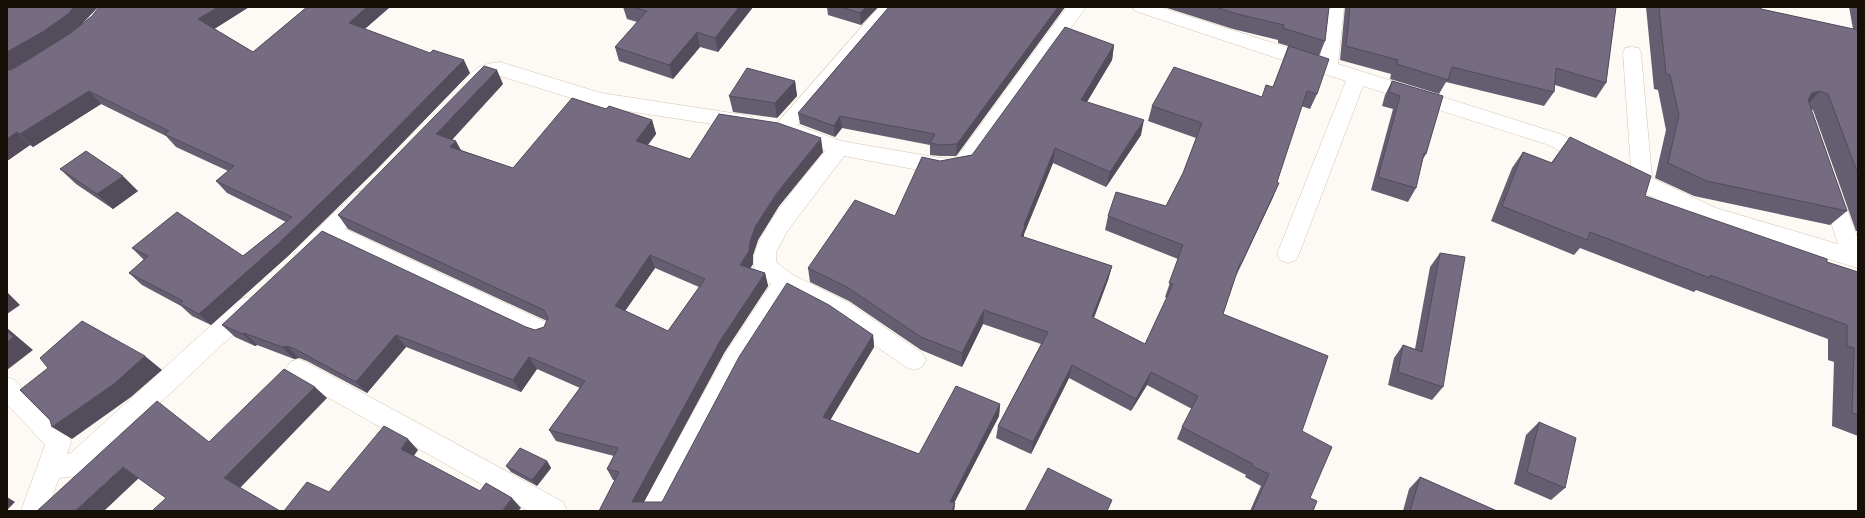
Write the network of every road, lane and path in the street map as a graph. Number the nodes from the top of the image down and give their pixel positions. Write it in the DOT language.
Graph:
graph roads {
  1 [pos="889,7"];
  2 [pos="1077,7"];
  3 [pos="1141,7"];
  4 [pos="1335,7"];
  5 [pos="1632,53"];
  6 [pos="1328,68"];
  7 [pos="1357,77"];
  8 [pos="459,99"];
  9 [pos="771,126"];
  10 [pos="839,148"];
  11 [pos="1823,168"];
  12 [pos="1642,182"];
  13 [pos="378,183"];
  14 [pos="329,231"];
  15 [pos="1288,254"];
  16 [pos="1855,258"];
  17 [pos="291,268"];
  18 [pos="785,282"];
  19 [pos="261,295"];
  20 [pos="542,331"];
  21 [pos="914,360"];
  22 [pos="298,369"];
  23 [pos="7,388"];
  24 [pos="50,468"];
  25 [pos="34,511"];
  26 [pos="554,511"];
  27 [pos="652,511"];
  1 -- 9 [label="street"];
  2 -- 10 [label="street"];
  3 -- 6 [label="street"];
  4 -- 6 [label="street"];
  5 -- 12 [label="street"];
  6 -- 7 [label="street"];
  7 -- 12 [label="street"];
  7 -- 15 [label="street"];
  8 -- 9 [label="street"];
  9 -- 10 [label="street"];
  10 -- 18 [label="street"];
  11 -- 16 [label="street"];
  12 -- 16 [label="street"];
  13 -- 14 [label="street"];
  14 -- 17 [label="street"];
  14 -- 20 [label="street"];
  18 -- 21 [label="street"];
  18 -- 27 [label="street"];
  19 -- 24 [label="street"];
  22 -- 26 [label="street"];
  23 -- 24 [label="street"];
  24 -- 25 [label="street"];
}
